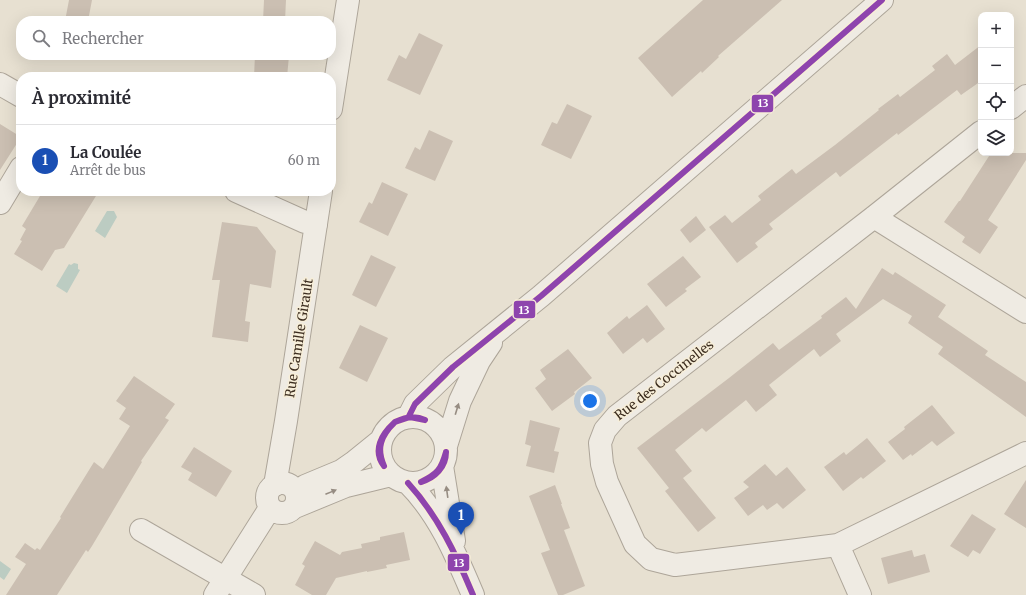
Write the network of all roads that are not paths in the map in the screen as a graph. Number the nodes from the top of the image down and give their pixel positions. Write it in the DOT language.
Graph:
graph roads {
  1 [pos="348,0"];
  2 [pos="882,0"];
  3 [pos="336,77"];
  4 [pos="0,84"];
  5 [pos="16,93"];
  6 [pos="1026,96"];
  7 [pos="1014,106"];
  8 [pos="978,134"];
  9 [pos="16,176"];
  10 [pos="247,196"];
  11 [pos="320,196"];
  12 [pos="0,203"];
  13 [pos="874,217"];
  14 [pos="316,225"];
  15 [pos="1026,312"];
  16 [pos="498,332"];
  17 [pos="409,416"];
  18 [pos="380,441"];
  19 [pos="1026,453"];
  20 [pos="444,456"];
  21 [pos="400,479"];
  22 [pos="288,494"];
  23 [pos="141,530"];
  24 [pos="838,545"];
  25 [pos="457,558"];
  26 [pos="220,587"];
  27 [pos="254,595"];
  28 [pos="473,595"];
  29 [pos="860,595"];
  1 -- 3 [label="street"];
  2 -- 16 [label="street"];
  4 -- 5 [label="street"];
  6 -- 7 [label="street"];
  8 -- 13 [label="street, Rue des Coccinelles"];
  9 -- 12 [label="street"];
  10 -- 14 [label="street"];
  11 -- 14 [label="street, Rue Camille Girault"];
  13 -- 15 [label="street"];
  13 -- 24 [label="street, Rue des Coccinelles"];
  14 -- 22 [label="street, Rue Camille Girault"];
  16 -- 17 [label="street"];
  20 -- 16 [label="street, one-way"];
  17 -- 18 [label="street"];
  17 -- 20 [label="street"];
  18 -- 21 [label="street"];
  18 -- 22 [label="street"];
  19 -- 24 [label="street, Rue des Coccinelles"];
  20 -- 21 [label="street"];
  25 -- 20 [label="street, one-way"];
  22 -- 21 [label="street, one-way"];
  21 -- 25 [label="street"];
  22 -- 26 [label="street, Rue Camille Girault"];
  23 -- 26 [label="street"];
  24 -- 29 [label="street"];
  25 -- 28 [label="street"];
  26 -- 27 [label="street"];
}
